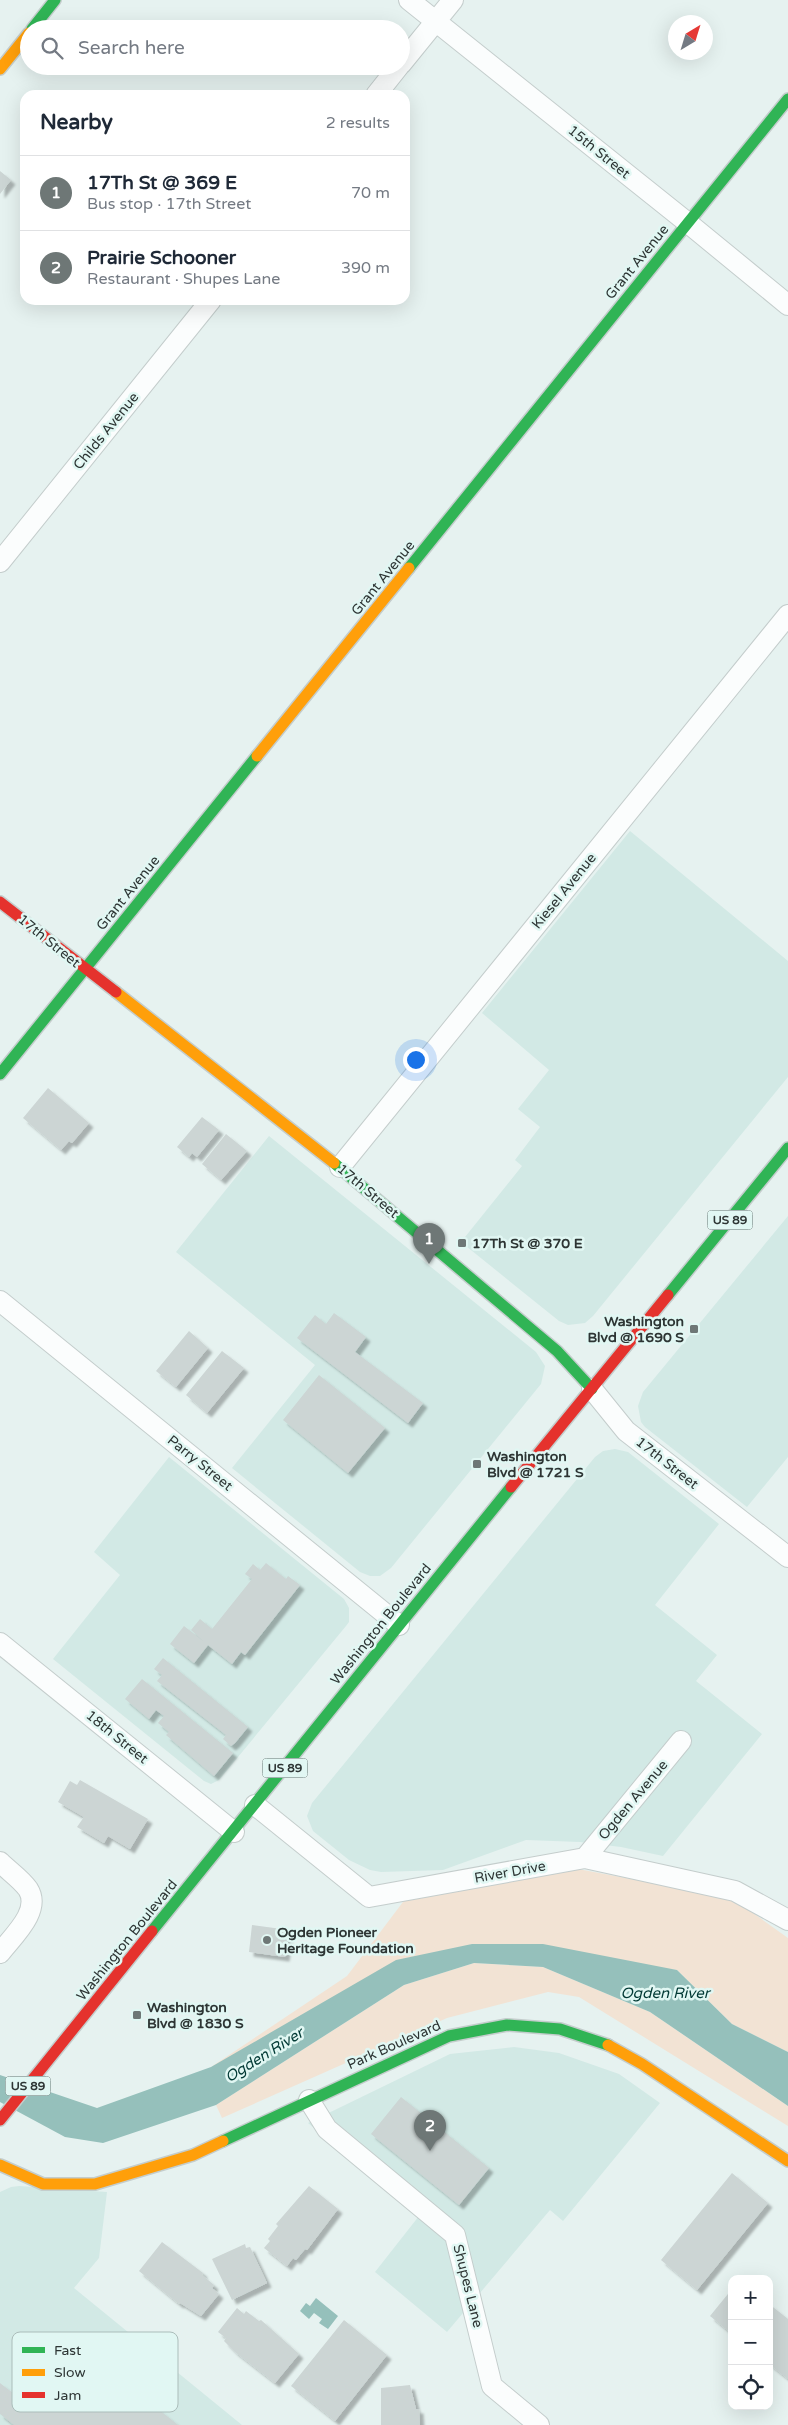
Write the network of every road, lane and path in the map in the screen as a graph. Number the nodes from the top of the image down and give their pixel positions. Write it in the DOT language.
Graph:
graph roads {
  1 [pos="55,0"];
  2 [pos="409,0"];
  3 [pos="453,0"];
  4 [pos="39,20"];
  5 [pos="435,21"];
  6 [pos="20,44"];
  7 [pos="410,52"];
  8 [pos="0,69"];
  9 [pos="392,75"];
  10 [pos="380,90"];
  11 [pos="788,99"];
  12 [pos="688,223"];
  13 [pos="207,305"];
  14 [pos="788,305"];
  15 [pos="0,562"];
  16 [pos="788,615"];
  17 [pos="0,902"];
  18 [pos="85,970"];
  19 [pos="0,1074"];
  20 [pos="788,1148"];
  21 [pos="340,1167"];
  22 [pos="0,1301"];
  23 [pos="592,1389"];
  24 [pos="788,1557"];
  25 [pos="399,1625"];
  26 [pos="0,1643"];
  27 [pos="681,1741"];
  28 [pos="255,1805"];
  29 [pos="234,1832"];
  30 [pos="585,1858"];
  31 [pos="0,1862"];
  32 [pos="788,1920"];
  33 [pos="0,1953"];
  34 [pos="309,2100"];
  35 [pos="0,2120"];
  36 [pos="788,2161"];
  37 [pos="0,2165"];
  38 [pos="539,2425"];
  1 -- 4 [label="street"];
  2 -- 5 [label="street, 15th Street"];
  3 -- 5 [label="street"];
  5 -- 7 [label="street"];
  5 -- 12 [label="street, 15th Street"];
  6 -- 8 [label="street"];
  9 -- 10 [label="street"];
  11 -- 12 [label="street, Grant Avenue"];
  12 -- 14 [label="street, 15th Street"];
  12 -- 18 [label="street, Grant Avenue"];
  13 -- 15 [label="street, Childs Avenue"];
  16 -- 21 [label="street, Kiesel Avenue"];
  17 -- 18 [label="street, 17th Street"];
  18 -- 19 [label="street, Grant Avenue"];
  18 -- 21 [label="street, 17th Street"];
  20 -- 23 [label="street, Washington Boulevard / US 89"];
  21 -- 23 [label="street, 17th Street"];
  22 -- 25 [label="street, Parry Street"];
  23 -- 24 [label="street, 17th Street"];
  23 -- 25 [label="street, Washington Boulevard / US 89"];
  25 -- 28 [label="street, Washington Boulevard / US 89"];
  26 -- 29 [label="street, 18th Street"];
  27 -- 30 [label="street, Ogden Avenue"];
  28 -- 29 [label="street, Washington Boulevard / US 89"];
  28 -- 30 [label="street, River Drive"];
  29 -- 35 [label="street, Washington Boulevard / US 89"];
  30 -- 32 [label="street, River Drive"];
  31 -- 33 [label="street"];
  34 -- 36 [label="street, Park Boulevard"];
  34 -- 37 [label="street, Park Boulevard"];
  34 -- 38 [label="street, Shupes Lane"];
}
